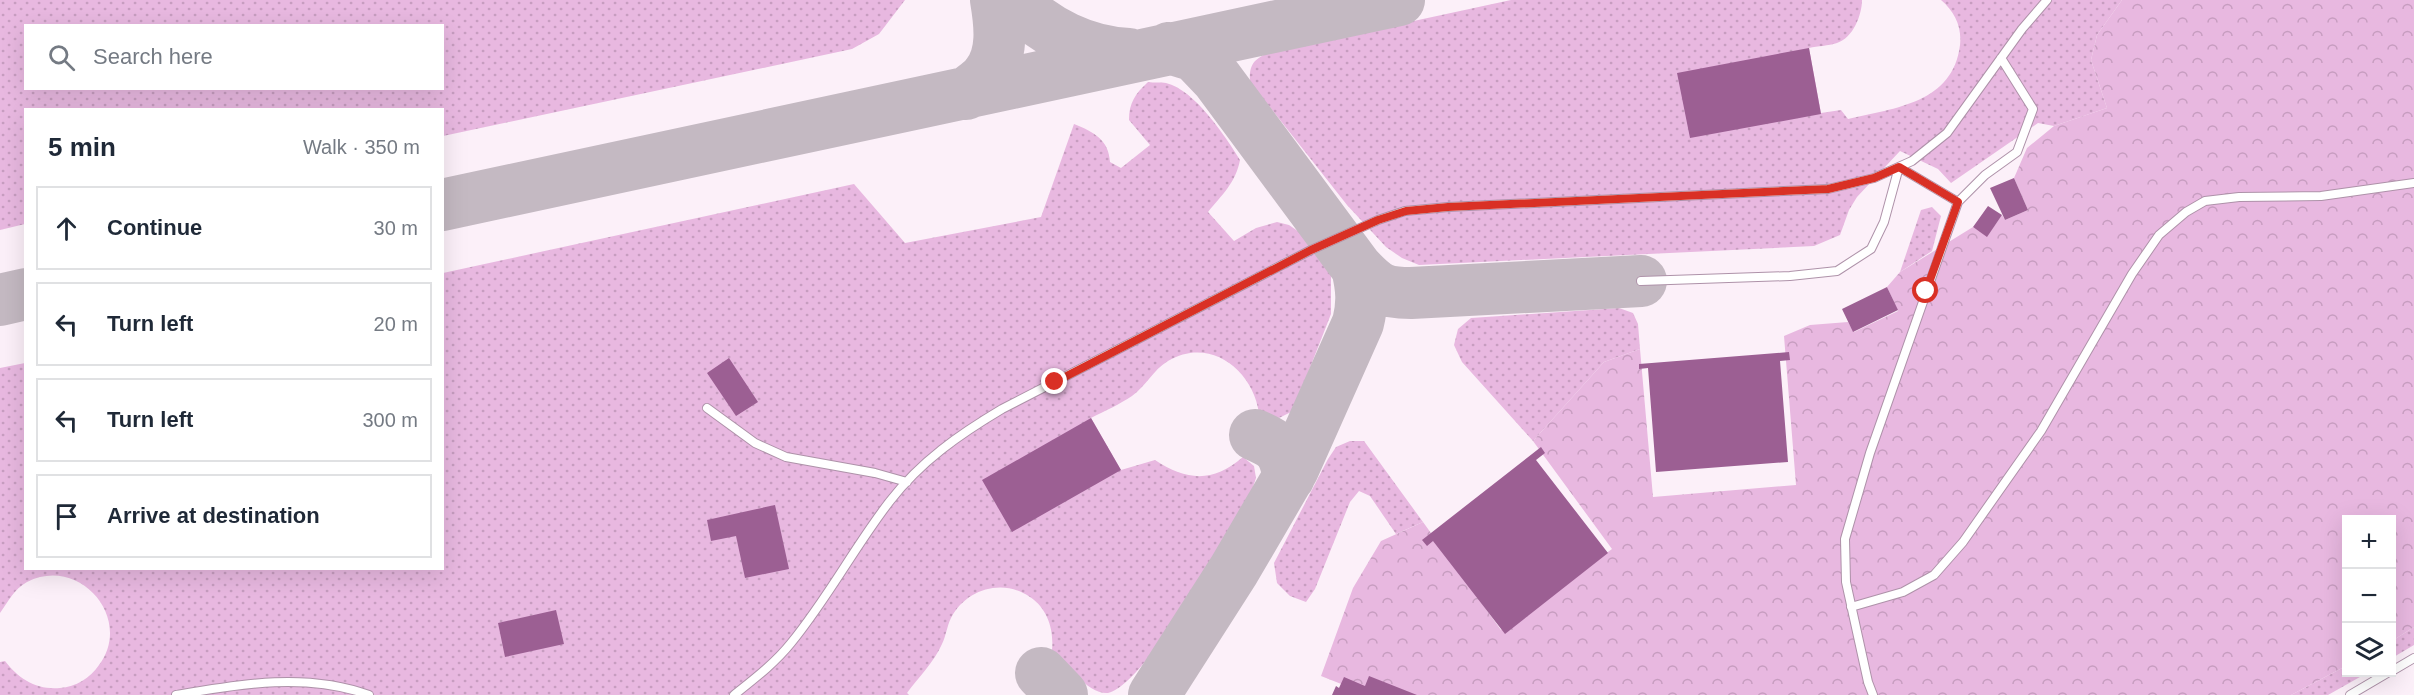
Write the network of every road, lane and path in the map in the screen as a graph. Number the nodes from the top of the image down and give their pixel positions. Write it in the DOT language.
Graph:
graph roads {
  1 [pos="2047,0"];
  2 [pos="2001,58"];
  3 [pos="1899,167"];
  4 [pos="2414,183"];
  5 [pos="1958,202"];
  6 [pos="1641,281"];
  7 [pos="707,408"];
  8 [pos="908,482"];
  9 [pos="1851,607"];
  10 [pos="2414,658"];
  11 [pos="2396,668"];
  12 [pos="2381,677"];
  13 [pos="176,695"];
  14 [pos="369,695"];
  15 [pos="734,695"];
  16 [pos="1873,695"];
  17 [pos="2350,695"];
  1 -- 2 [label="lane"];
  2 -- 3 [label="lane"];
  2 -- 5 [label="lane"];
  3 -- 5 [label="lane"];
  3 -- 6 [label="lane"];
  3 -- 8 [label="lane"];
  4 -- 9 [label="lane"];
  5 -- 9 [label="lane"];
  7 -- 8 [label="lane"];
  8 -- 15 [label="lane"];
  9 -- 16 [label="lane"];
  10 -- 11 [label="lane"];
  12 -- 17 [label="lane"];
  13 -- 14 [label="lane"];
}
